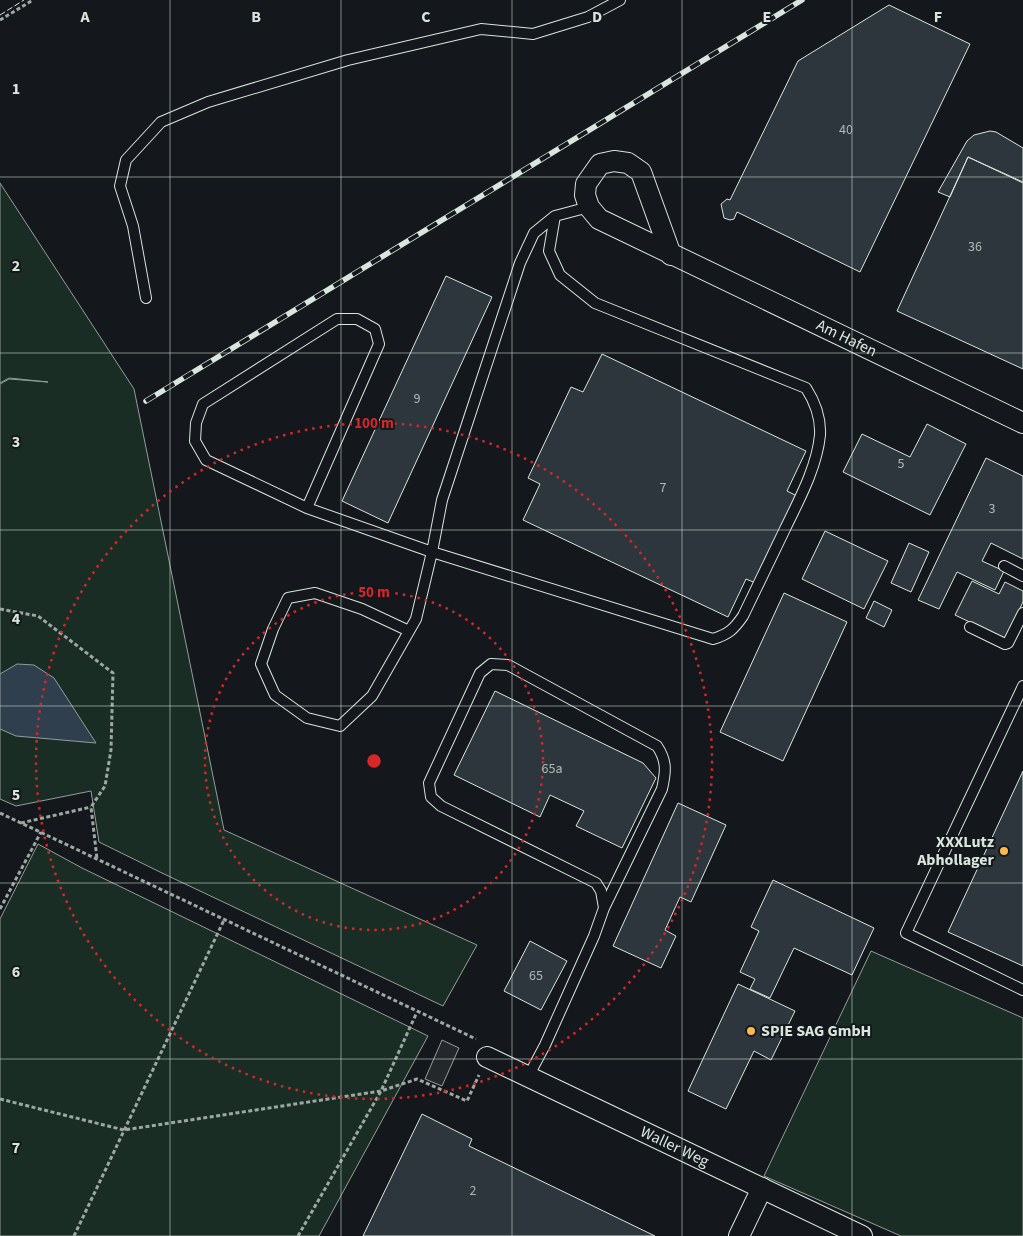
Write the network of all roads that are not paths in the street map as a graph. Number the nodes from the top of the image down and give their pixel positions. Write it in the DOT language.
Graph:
graph roads {
  1 [pos="620,0"];
  2 [pos="589,207"];
  3 [pos="554,216"];
  4 [pos="671,255"];
  5 [pos="146,298"];
  6 [pos="1023,423"];
  7 [pos="307,508"];
  8 [pos="432,552"];
  9 [pos="1004,566"];
  10 [pos="1023,576"];
  11 [pos="1023,613"];
  12 [pos="970,627"];
  13 [pos="408,631"];
  14 [pos="1023,686"];
  15 [pos="604,908"];
  16 [pos="1023,990"];
  17 [pos="487,1057"];
  18 [pos="528,1077"];
  19 [pos="762,1188"];
  20 [pos="739,1236"];
  21 [pos="862,1236"];
  1 -- 5 [label="lane"];
  2 -- 3 [label="lane"];
  2 -- 4 [label="street, Am Hafen"];
  2 -- 4 [label="street"];
  3 -- 8 [label="lane"];
  3 -- 8 [label="lane"];
  4 -- 6 [label="street, Am Hafen"];
  7 -- 7 [label="lane"];
  7 -- 8 [label="lane"];
  8 -- 13 [label="lane"];
  9 -- 10 [label="lane"];
  11 -- 12 [label="lane"];
  13 -- 13 [label="lane"];
  14 -- 16 [label="lane"];
  15 -- 15 [label="lane"];
  15 -- 18 [label="lane"];
  17 -- 18 [label="street, Waller Weg"];
  18 -- 19 [label="street, Waller Weg"];
  19 -- 20 [label="street"];
  19 -- 21 [label="street, Waller Weg"];
}
